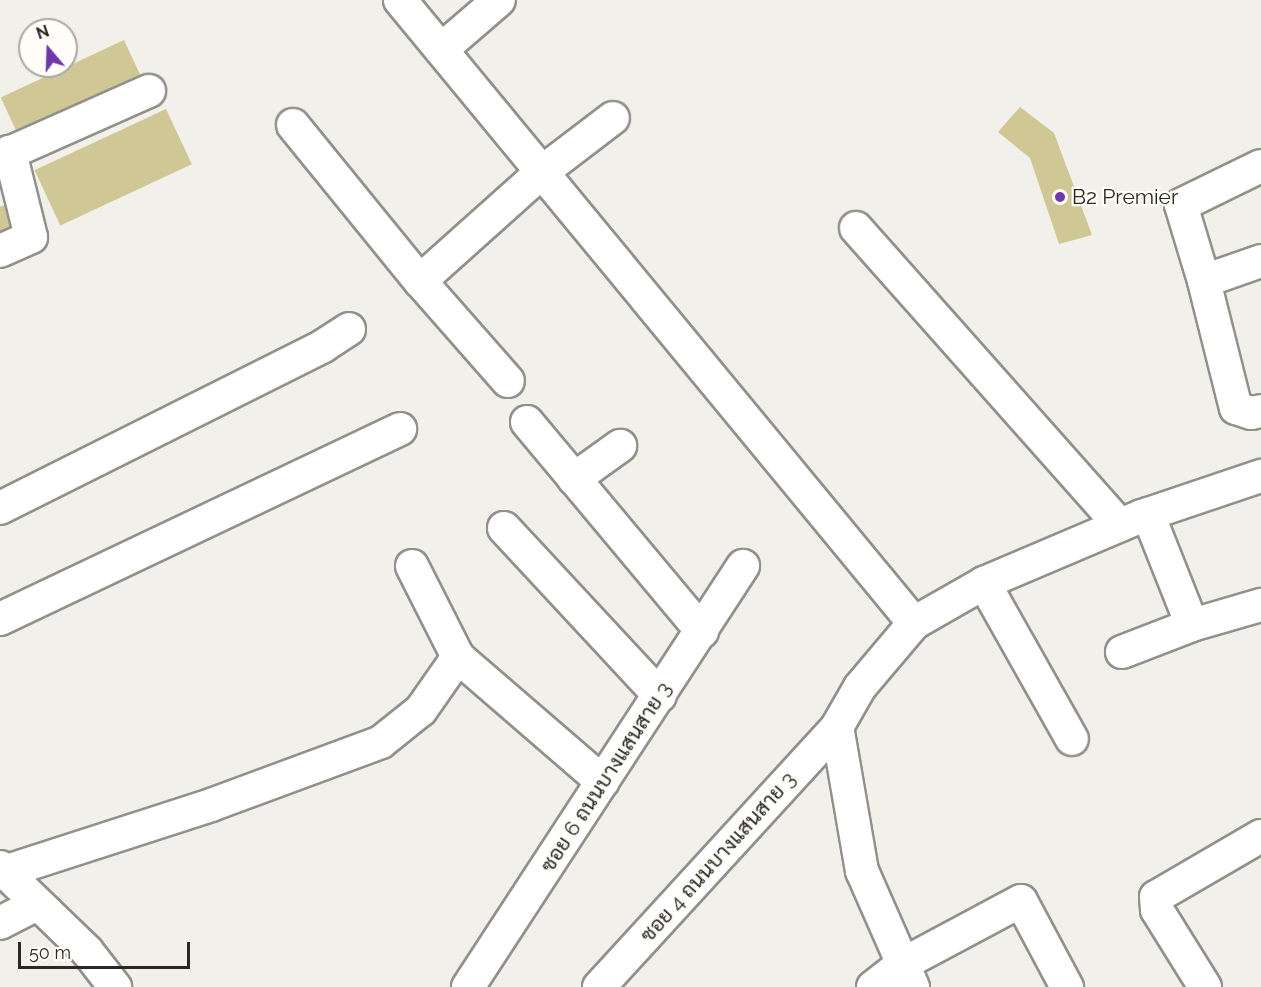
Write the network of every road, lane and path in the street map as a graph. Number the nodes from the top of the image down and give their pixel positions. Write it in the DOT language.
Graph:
graph roads {
  1 [pos="400,0"];
  2 [pos="499,0"];
  3 [pos="442,49"];
  4 [pos="149,91"];
  5 [pos="613,118"];
  6 [pos="294,125"];
  7 [pos="5,154"];
  8 [pos="1261,166"];
  9 [pos="542,172"];
  10 [pos="856,228"];
  11 [pos="0,251"];
  12 [pos="1261,261"];
  13 [pos="420,281"];
  14 [pos="1204,281"];
  15 [pos="349,329"];
  16 [pos="508,381"];
  17 [pos="1261,411"];
  18 [pos="527,422"];
  19 [pos="400,429"];
  20 [pos="620,446"];
  21 [pos="1261,476"];
  22 [pos="574,479"];
  23 [pos="0,508"];
  24 [pos="1134,520"];
  25 [pos="504,528"];
  26 [pos="412,566"];
  27 [pos="743,566"];
  28 [pos="984,584"];
  29 [pos="1261,605"];
  30 [pos="0,619"];
  31 [pos="914,623"];
  32 [pos="1192,625"];
  33 [pos="702,631"];
  34 [pos="1122,652"];
  35 [pos="458,657"];
  36 [pos="660,696"];
  37 [pos="837,727"];
  38 [pos="1072,739"];
  39 [pos="603,782"];
  40 [pos="1261,836"];
  41 [pos="2,869"];
  42 [pos="37,904"];
  43 [pos="0,923"];
  44 [pos="907,976"];
  45 [pos="115,987"];
  46 [pos="468,987"];
  47 [pos="599,987"];
  48 [pos="873,987"];
  49 [pos="1067,987"];
  50 [pos="1205,987"];
  1 -- 3 [label="street"];
  2 -- 3 [label="street"];
  3 -- 9 [label="street"];
  4 -- 7 [label="street"];
  5 -- 9 [label="street"];
  6 -- 13 [label="street"];
  7 -- 11 [label="street"];
  8 -- 14 [label="street"];
  9 -- 13 [label="street"];
  9 -- 31 [label="street"];
  10 -- 24 [label="street"];
  12 -- 14 [label="street"];
  13 -- 16 [label="street"];
  14 -- 17 [label="street"];
  15 -- 23 [label="street"];
  18 -- 22 [label="street"];
  19 -- 30 [label="street"];
  20 -- 22 [label="street"];
  21 -- 24 [label="street"];
  22 -- 33 [label="street"];
  24 -- 28 [label="street"];
  24 -- 32 [label="street"];
  25 -- 36 [label="street"];
  26 -- 35 [label="street"];
  27 -- 33 [label="street, ซอย 6 ถนนบางแสนสาย 3"];
  28 -- 31 [label="street"];
  28 -- 38 [label="street"];
  29 -- 32 [label="street"];
  31 -- 37 [label="street, ซอย 4 ถนนบางแสนสาย 3"];
  32 -- 34 [label="street"];
  33 -- 36 [label="street, ซอย 6 ถนนบางแสนสาย 3"];
  35 -- 39 [label="street"];
  35 -- 41 [label="street"];
  36 -- 39 [label="street, ซอย 6 ถนนบางแสนสาย 3"];
  37 -- 44 [label="street"];
  37 -- 47 [label="street, ซอย 4 ถนนบางแสนสาย 3"];
  39 -- 46 [label="street, ซอย 6 ถนนบางแสนสาย 3"];
  40 -- 50 [label="street"];
  41 -- 42 [label="street"];
  42 -- 43 [label="street"];
  42 -- 45 [label="street"];
  44 -- 48 [label="street"];
  44 -- 49 [label="street"];
}
